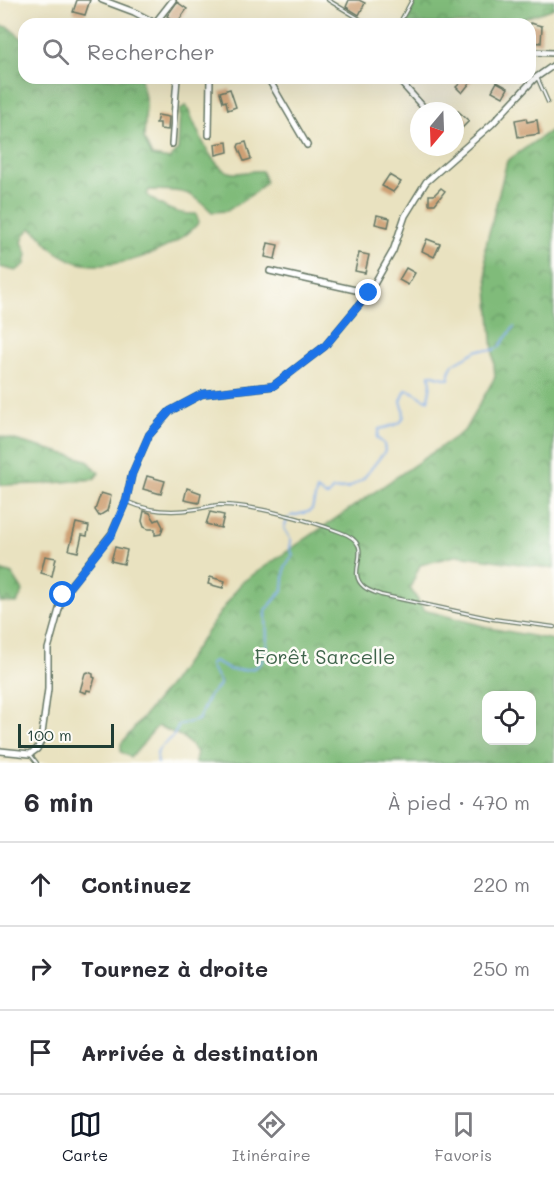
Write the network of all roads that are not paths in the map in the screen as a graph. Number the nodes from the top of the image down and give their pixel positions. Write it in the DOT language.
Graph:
graph roads {
  1 [pos="102,0"];
  2 [pos="173,0"];
  3 [pos="328,0"];
  4 [pos="412,0"];
  5 [pos="146,18"];
  6 [pos="160,18"];
  7 [pos="359,18"];
  8 [pos="402,18"];
  9 [pos="536,52"];
  10 [pos="554,53"];
  11 [pos="554,65"];
  12 [pos="537,76"];
  13 [pos="177,84"];
  14 [pos="210,84"];
  15 [pos="271,84"];
  16 [pos="402,84"];
  17 [pos="530,84"];
  18 [pos="419,102"];
  19 [pos="548,102"];
  20 [pos="209,135"];
  21 [pos="172,144"];
  22 [pos="307,145"];
  23 [pos="270,272"];
  24 [pos="369,293"];
  25 [pos="126,501"];
  26 [pos="554,627"];
  27 [pos="0,751"];
  28 [pos="30,754"];
  29 [pos="37,763"];
  1 -- 5 [label="street"];
  2 -- 6 [label="street"];
  3 -- 7 [label="lane"];
  4 -- 8 [label="lane"];
  9 -- 10 [label="street"];
  11 -- 12 [label="street"];
  12 -- 19 [label="lane"];
  13 -- 21 [label="street"];
  14 -- 20 [label="street"];
  15 -- 22 [label="street"];
  16 -- 18 [label="street"];
  17 -- 24 [label="street"];
  23 -- 24 [label="street"];
  24 -- 25 [label="street"];
  25 -- 26 [label="lane"];
  25 -- 28 [label="street"];
  27 -- 28 [label="street"];
  28 -- 29 [label="lane"];
}
